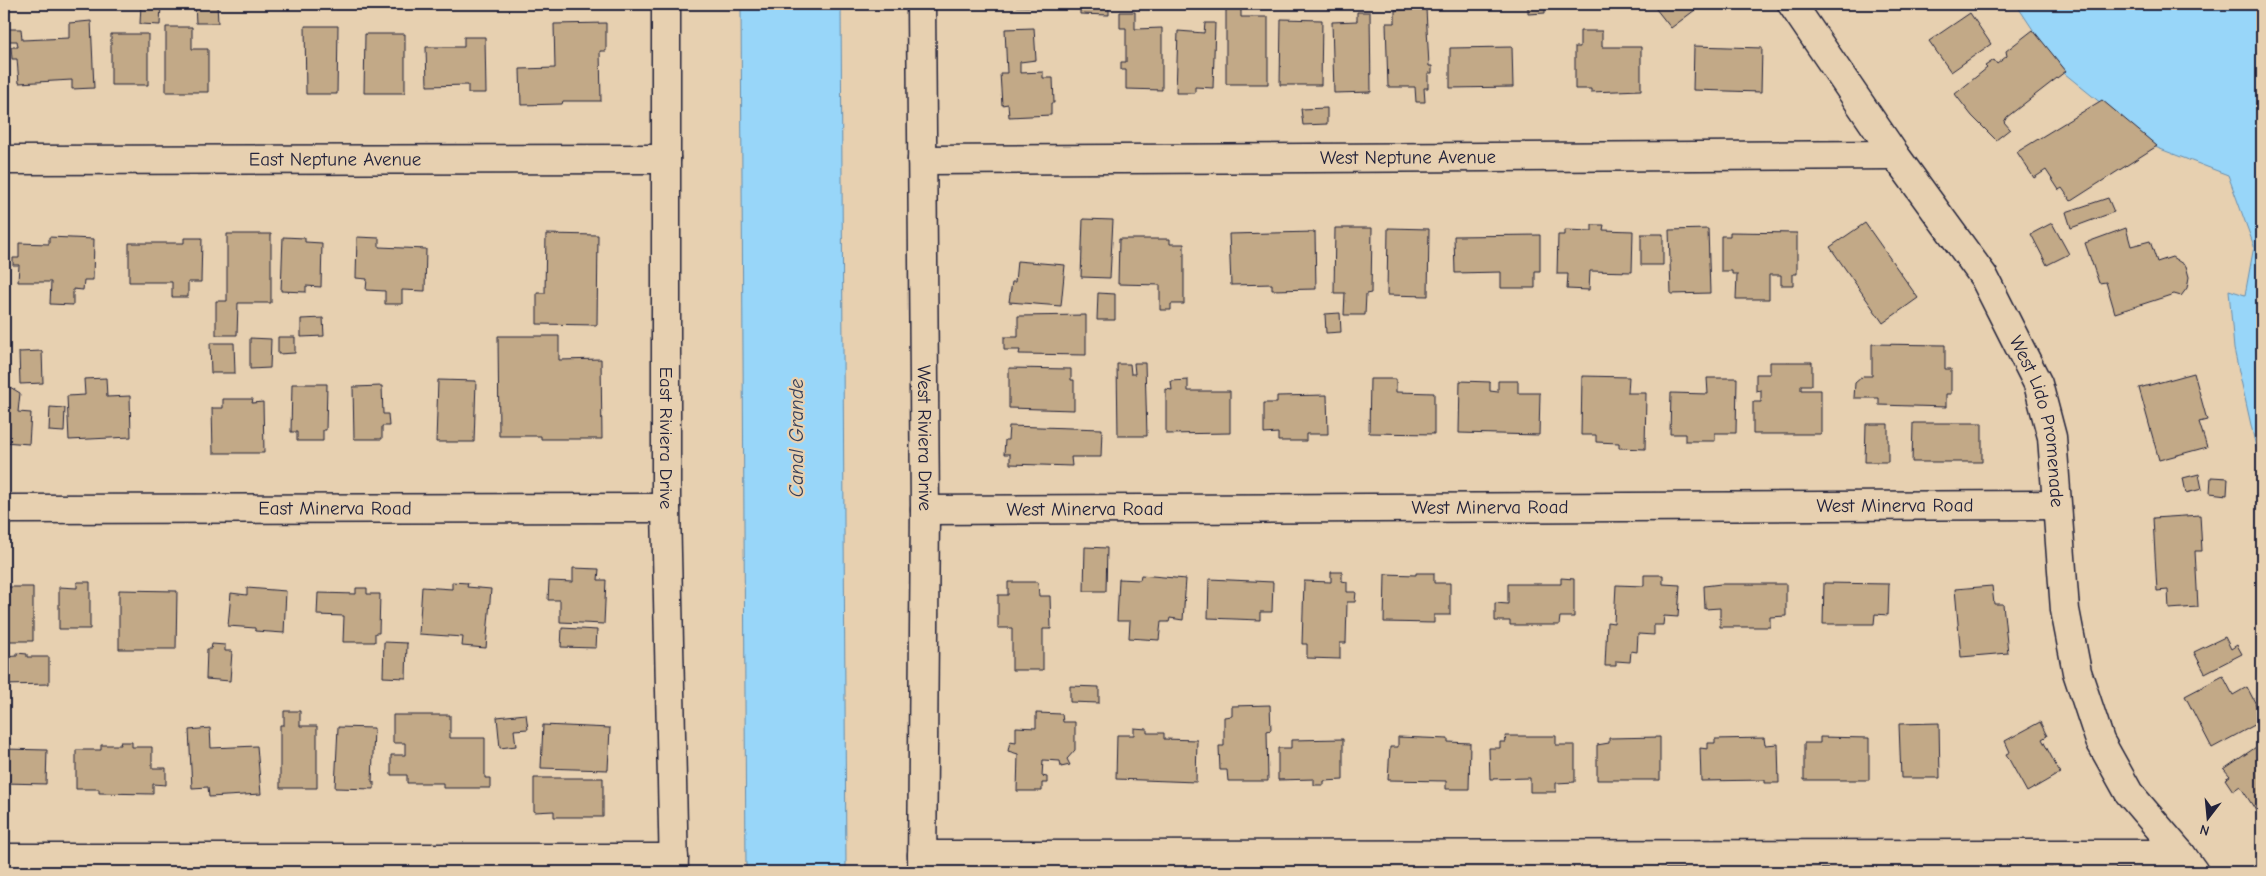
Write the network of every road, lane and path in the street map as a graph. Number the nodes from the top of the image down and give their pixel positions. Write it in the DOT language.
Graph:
graph roads {
  1 [pos="666,4"];
  2 [pos="921,4"];
  3 [pos="1792,4"];
  4 [pos="1895,154"];
  5 [pos="4,160"];
  6 [pos="666,160"];
  7 [pos="922,160"];
  8 [pos="2056,505"];
  9 [pos="666,508"];
  10 [pos="4,509"];
  11 [pos="925,510"];
  12 [pos="4,858"];
  13 [pos="2188,863"];
  14 [pos="922,864"];
  15 [pos="674,865"];
  1 -- 6 [label="street, East Riviera Drive"];
  2 -- 7 [label="street, West Riviera Drive"];
  3 -- 4 [label="street, West Lido Promenade"];
  4 -- 7 [label="street, West Neptune Avenue"];
  4 -- 8 [label="street, West Lido Promenade"];
  5 -- 6 [label="street, East Neptune Avenue"];
  6 -- 9 [label="street, East Riviera Drive"];
  7 -- 11 [label="street, West Riviera Drive"];
  8 -- 11 [label="street, West Minerva Road"];
  8 -- 13 [label="street, West Lido Promenade"];
  9 -- 10 [label="street, East Minerva Road"];
  9 -- 15 [label="street, East Riviera Drive"];
  11 -- 14 [label="street, West Riviera Drive"];
  12 -- 15 [label="street"];
  13 -- 14 [label="street"];
}
